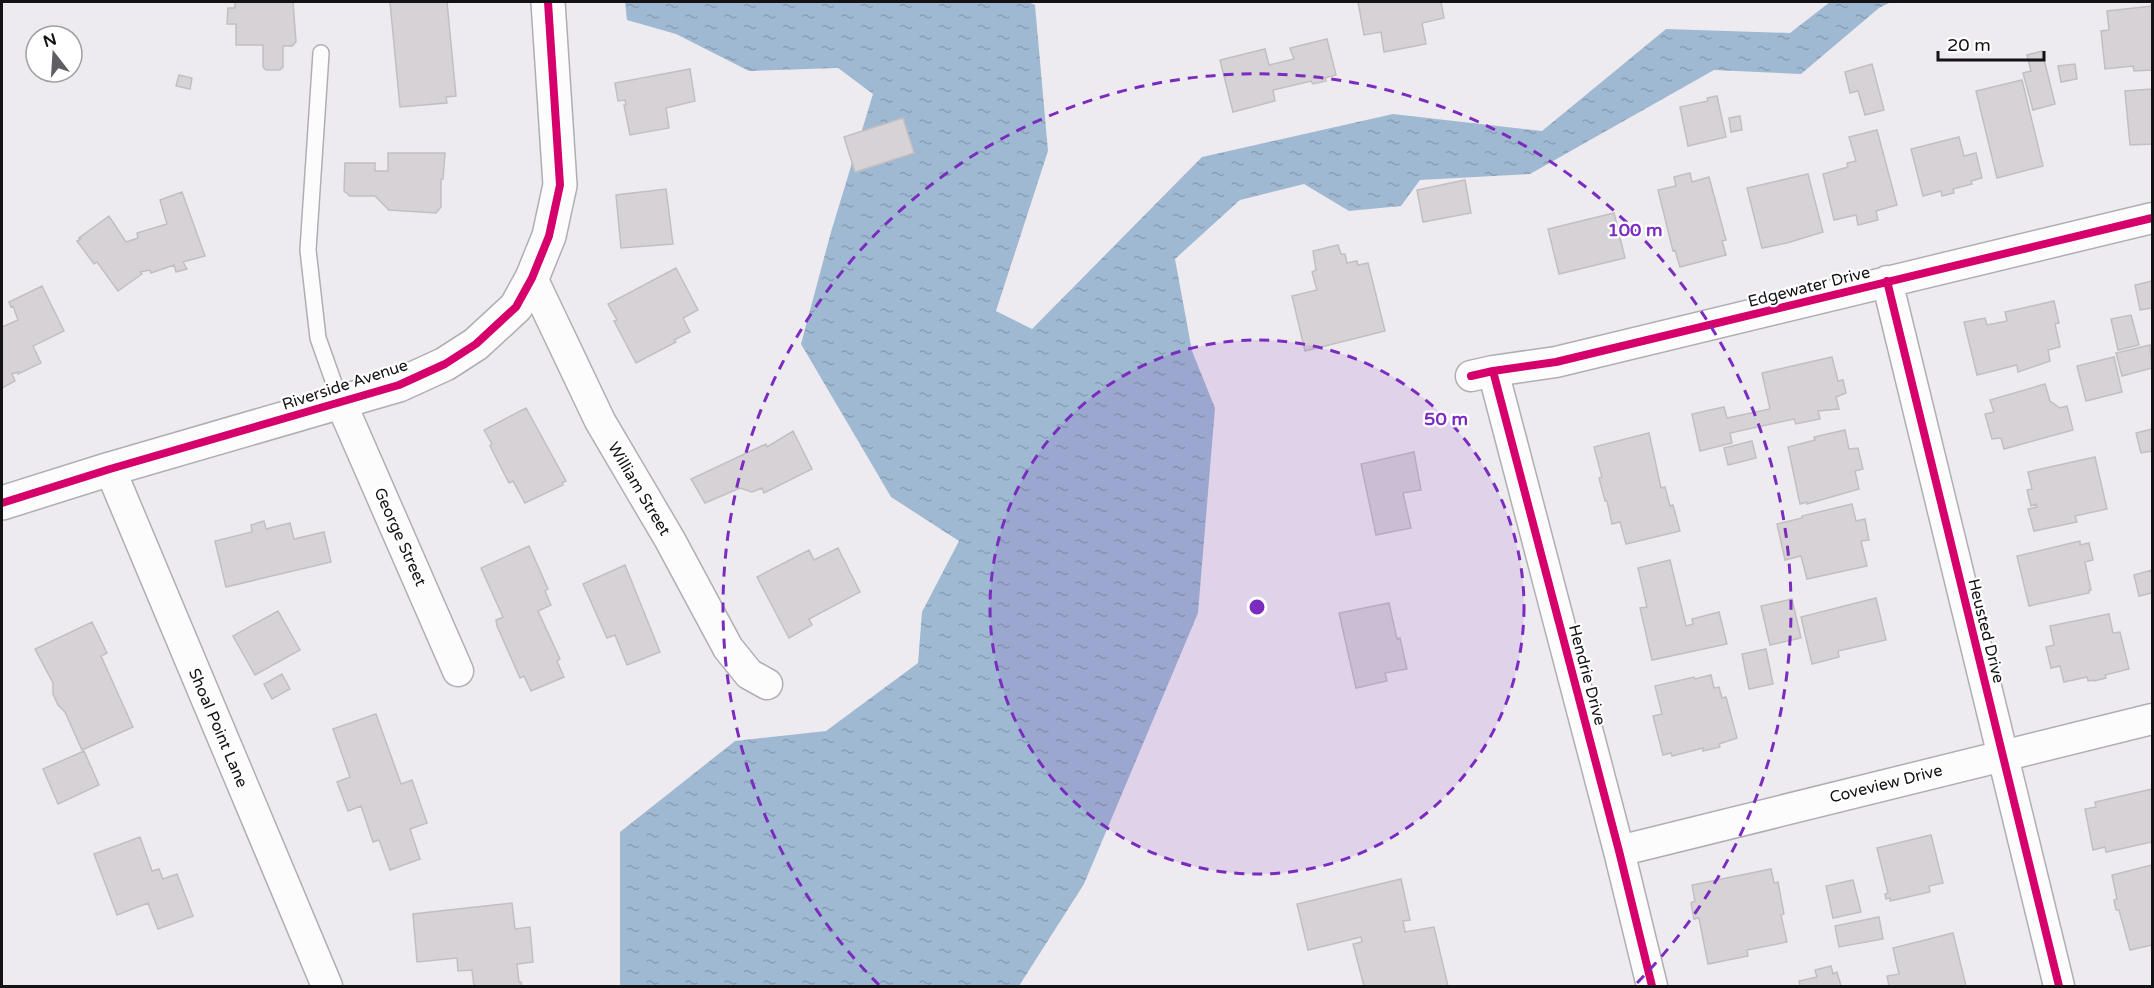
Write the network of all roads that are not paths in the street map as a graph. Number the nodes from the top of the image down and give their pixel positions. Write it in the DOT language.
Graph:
graph roads {
  1 [pos="549,2"];
  2 [pos="321,53"];
  3 [pos="2152,218"];
  4 [pos="532,278"];
  5 [pos="1887,281"];
  6 [pos="1482,374"];
  7 [pos="341,403"];
  8 [pos="110,469"];
  9 [pos="2,503"];
  10 [pos="458,671"];
  11 [pos="767,684"];
  12 [pos="2152,719"];
  13 [pos="2003,755"];
  14 [pos="1619,851"];
  15 [pos="327,987"];
  16 [pos="1652,987"];
  17 [pos="2059,987"];
  1 -- 4 [label="street, Riverside Avenue"];
  2 -- 7 [label="lane"];
  3 -- 5 [label="street, Edgewater Drive"];
  4 -- 7 [label="street, Riverside Avenue"];
  4 -- 11 [label="street, William Street"];
  5 -- 6 [label="street, Edgewater Drive"];
  5 -- 13 [label="street, Heusted Drive"];
  6 -- 14 [label="street, Hendrie Drive"];
  7 -- 8 [label="street, Riverside Avenue"];
  7 -- 10 [label="street, George Street"];
  8 -- 9 [label="street, Riverside Avenue"];
  8 -- 15 [label="street, Shoal Point Lane"];
  12 -- 13 [label="street, Coveview Drive"];
  13 -- 14 [label="street, Coveview Drive"];
  13 -- 17 [label="street, Heusted Drive"];
  14 -- 16 [label="street, Hendrie Drive"];
}
